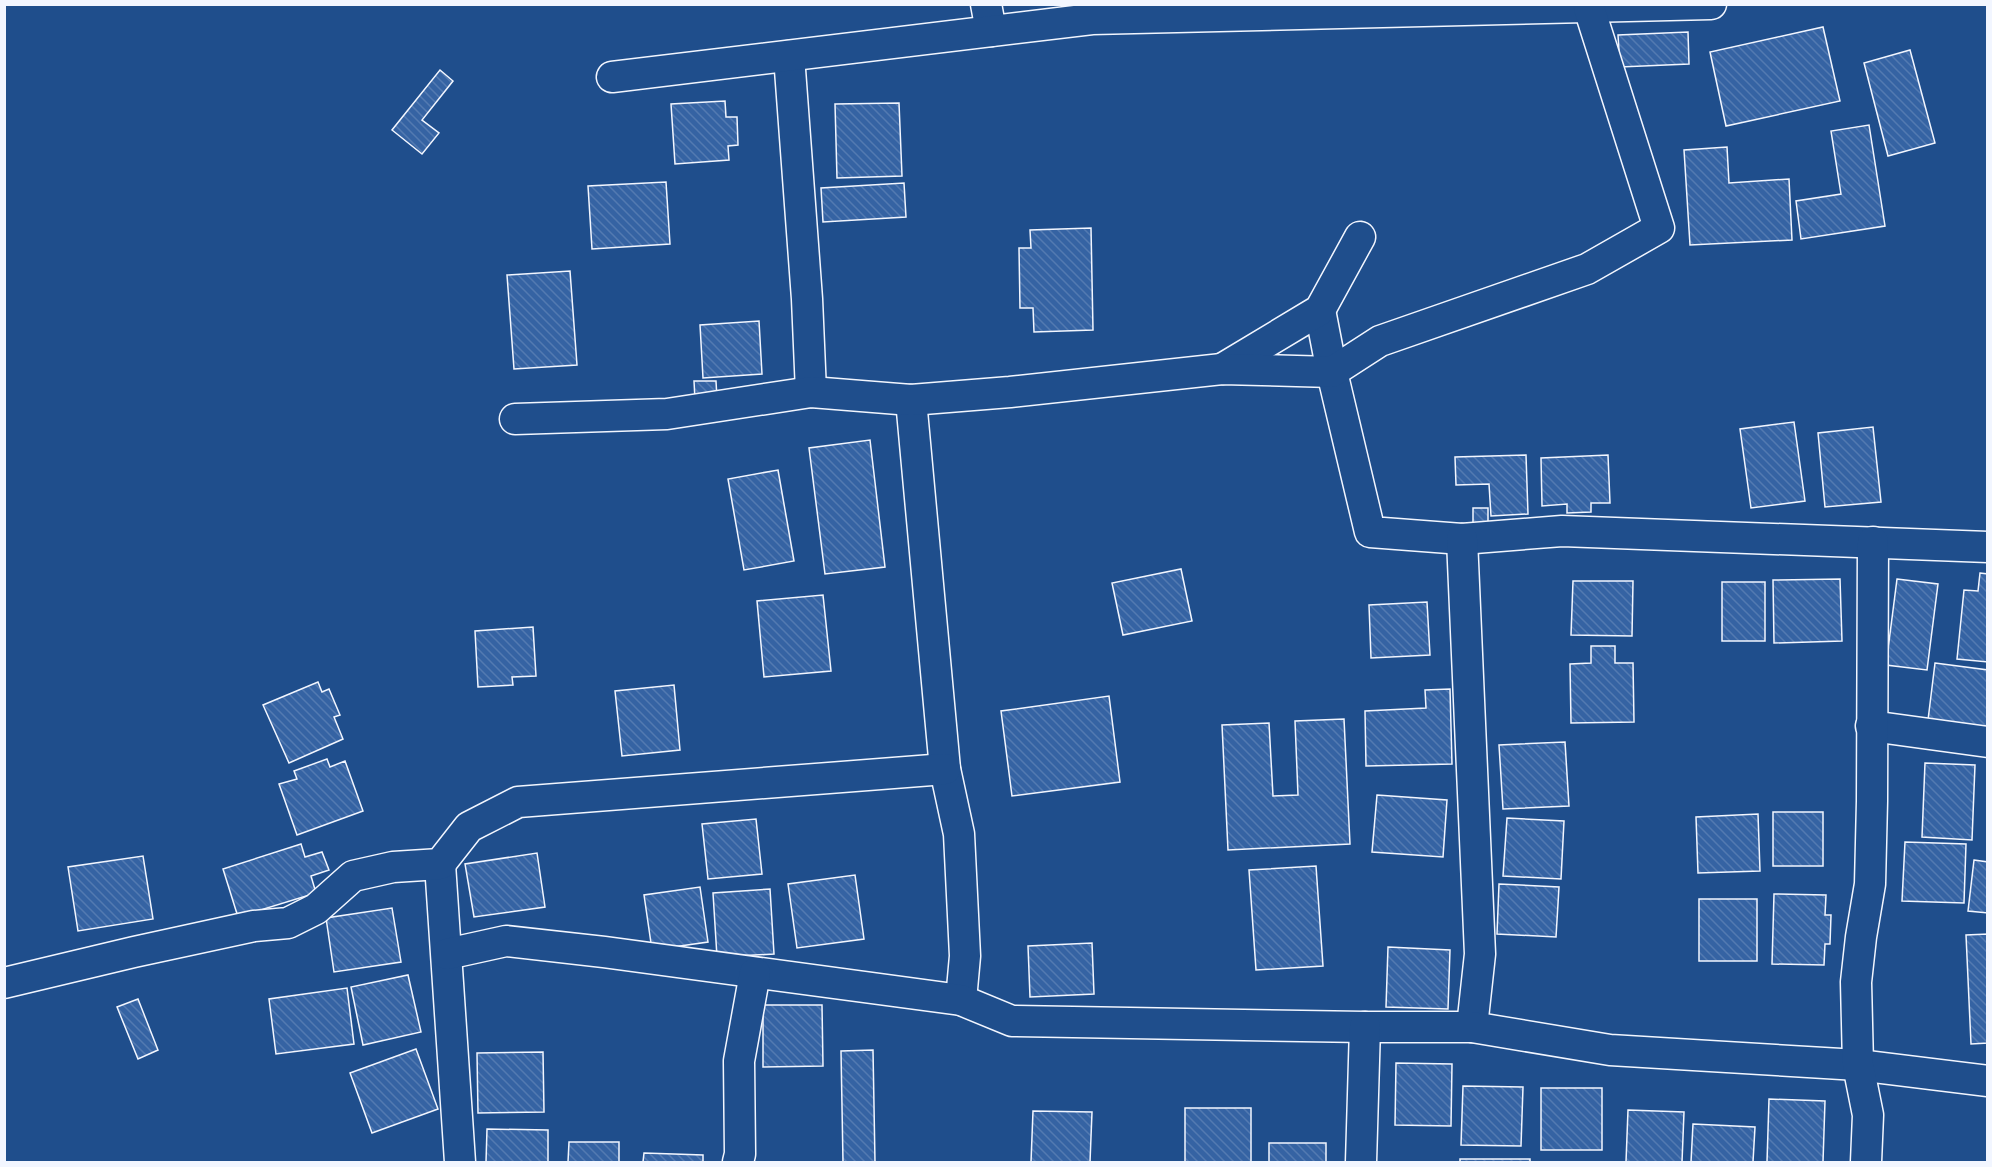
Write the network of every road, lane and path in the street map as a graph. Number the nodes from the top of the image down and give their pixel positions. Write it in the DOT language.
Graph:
graph roads {
  1 [pos="1711,4"];
  2 [pos="1589,8"];
  3 [pos="989,18"];
  4 [pos="789,56"];
  5 [pos="612,77"];
  6 [pos="1360,237"];
  7 [pos="1320,310"];
  8 [pos="1222,369"];
  9 [pos="1332,372"];
  10 [pos="811,392"];
  11 [pos="911,400"];
  12 [pos="515,419"];
  13 [pos="1462,539"];
  14 [pos="1873,542"];
  15 [pos="1988,547"];
  16 [pos="1871,726"];
  17 [pos="1988,742"];
  18 [pos="945,769"];
  19 [pos="440,864"];
  20 [pos="447,954"];
  21 [pos="754,973"];
  22 [pos="8,991"];
  23 [pos="961,1000"];
  24 [pos="1365,1027"];
  25 [pos="1472,1027"];
  26 [pos="1858,1065"];
  27 [pos="1988,1081"];
  28 [pos="460,1162"];
  29 [pos="738,1162"];
  30 [pos="1361,1162"];
  31 [pos="1866,1162"];
  1 -- 2 [label="street"];
  2 -- 3 [label="street"];
  2 -- 9 [label="street"];
  3 -- 4 [label="street"];
  4 -- 5 [label="street"];
  4 -- 10 [label="street"];
  6 -- 7 [label="street"];
  7 -- 8 [label="street"];
  7 -- 9 [label="street"];
  8 -- 9 [label="street"];
  8 -- 11 [label="street"];
  9 -- 13 [label="street"];
  10 -- 11 [label="street"];
  10 -- 12 [label="street"];
  11 -- 18 [label="street"];
  13 -- 14 [label="street"];
  13 -- 25 [label="street"];
  14 -- 15 [label="street"];
  14 -- 16 [label="street"];
  16 -- 17 [label="street"];
  16 -- 26 [label="street"];
  18 -- 19 [label="street"];
  18 -- 23 [label="street"];
  19 -- 20 [label="street"];
  19 -- 22 [label="street"];
  20 -- 21 [label="street"];
  20 -- 28 [label="street"];
  21 -- 23 [label="street"];
  21 -- 29 [label="street"];
  23 -- 24 [label="street"];
  24 -- 25 [label="street"];
  24 -- 30 [label="street"];
  25 -- 26 [label="street"];
  26 -- 27 [label="street"];
  26 -- 31 [label="street"];
}
